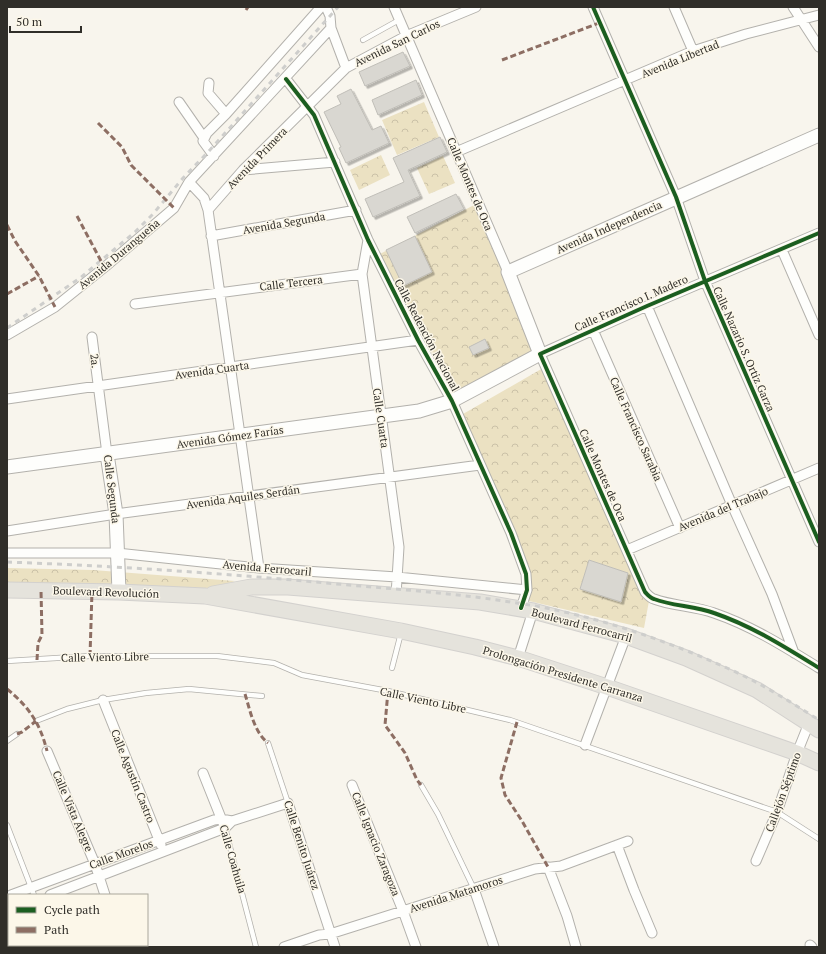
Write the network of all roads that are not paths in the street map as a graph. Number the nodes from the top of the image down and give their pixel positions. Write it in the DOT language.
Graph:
graph roads {
  1 [pos="321,7"];
  2 [pos="326,7"];
  3 [pos="394,7"];
  4 [pos="476,7"];
  5 [pos="593,7"];
  6 [pos="674,7"];
  7 [pos="792,7"];
  8 [pos="819,15"];
  9 [pos="800,19"];
  10 [pos="399,20"];
  11 [pos="331,28"];
  12 [pos="406,36"];
  13 [pos="363,40"];
  14 [pos="819,47"];
  15 [pos="693,51"];
  16 [pos="346,68"];
  17 [pos="286,79"];
  18 [pos="626,81"];
  19 [pos="209,83"];
  20 [pos="179,102"];
  21 [pos="308,106"];
  22 [pos="226,114"];
  23 [pos="819,135"];
  24 [pos="204,138"];
  25 [pos="456,152"];
  26 [pos="214,156"];
  27 [pos="335,162"];
  28 [pos="244,170"];
  29 [pos="189,182"];
  30 [pos="676,197"];
  31 [pos="208,210"];
  32 [pos="356,210"];
  33 [pos="819,233"];
  34 [pos="211,236"];
  35 [pos="368,240"];
  36 [pos="782,250"];
  37 [pos="508,272"];
  38 [pos="362,274"];
  39 [pos="705,281"];
  40 [pos="219,292"];
  41 [pos="135,304"];
  42 [pos="647,306"];
  43 [pos="593,330"];
  44 [pos="7,335"];
  45 [pos="819,336"];
  46 [pos="92,337"];
  47 [pos="418,340"];
  48 [pos="372,347"];
  49 [pos="540,354"];
  50 [pos="230,367"];
  51 [pos="99,386"];
  52 [pos="7,399"];
  53 [pos="452,401"];
  54 [pos="381,416"];
  55 [pos="240,436"];
  56 [pos="107,454"];
  57 [pos="480,465"];
  58 [pos="7,467"];
  59 [pos="819,468"];
  60 [pos="390,477"];
  61 [pos="792,480"];
  62 [pos="249,497"];
  63 [pos="732,505"];
  64 [pos="116,514"];
  65 [pos="680,528"];
  66 [pos="7,530"];
  67 [pos="819,542"];
  68 [pos="627,550"];
  69 [pos="7,553"];
  70 [pos="117,553"];
  71 [pos="259,568"];
  72 [pos="397,577"];
  73 [pos="7,590"];
  74 [pos="527,590"];
  75 [pos="119,592"];
  76 [pos="396,595"];
  77 [pos="205,596"];
  78 [pos="527,609"];
  79 [pos="401,631"];
  80 [pos="626,636"];
  81 [pos="794,653"];
  82 [pos="518,658"];
  83 [pos="7,661"];
  84 [pos="392,668"];
  85 [pos="819,668"];
  86 [pos="607,687"];
  87 [pos="262,696"];
  88 [pos="103,700"];
  89 [pos="36,721"];
  90 [pos="814,726"];
  91 [pos="17,734"];
  92 [pos="7,741"];
  93 [pos="268,743"];
  94 [pos="585,745"];
  95 [pos="47,751"];
  96 [pos="797,752"];
  97 [pos="819,763"];
  98 [pos="203,773"];
  99 [pos="352,785"];
  100 [pos="421,785"];
  101 [pos="288,803"];
  102 [pos="777,812"];
  103 [pos="221,819"];
  104 [pos="229,824"];
  105 [pos="7,825"];
  106 [pos="819,839"];
  107 [pos="159,840"];
  108 [pos="628,840"];
  109 [pos="617,845"];
  110 [pos="164,851"];
  111 [pos="756,861"];
  112 [pos="95,864"];
  113 [pos="548,868"];
  114 [pos="99,876"];
  115 [pos="474,889"];
  116 [pos="32,891"];
  117 [pos="18,894"];
  118 [pos="53,894"];
  119 [pos="105,894"];
  120 [pos="403,911"];
  121 [pos="652,933"];
  122 [pos="330,934"];
  123 [pos="256,947"];
  124 [pos="284,947"];
  125 [pos="335,947"];
  126 [pos="416,947"];
  127 [pos="494,947"];
  128 [pos="576,947"];
  1 -- 22 [label="street"];
  2 -- 11 [label="street"];
  3 -- 10 [label="street, Calle Montes de Oca"];
  4 -- 12 [label="street, Avenida San Carlos"];
  5 -- 18 [label="street, Calle Nazario S. Ortiz Garza"];
  6 -- 15 [label="street"];
  7 -- 9 [label="street"];
  8 -- 9 [label="street, Avenida Libertad"];
  9 -- 14 [label="street"];
  9 -- 15 [label="street, Avenida Libertad"];
  10 -- 12 [label="street, Calle Montes de Oca"];
  10 -- 13 [label="lane"];
  11 -- 16 [label="street"];
  11 -- 17 [label="street, Avenida Durangueña"];
  12 -- 16 [label="street, Avenida San Carlos"];
  12 -- 25 [label="street, Calle Montes de Oca"];
  15 -- 18 [label="street, Avenida Libertad"];
  16 -- 21 [label="street, Avenida San Carlos"];
  17 -- 21 [label="street, Calle Redención Nacional"];
  17 -- 26 [label="street, Avenida Durangueña"];
  18 -- 25 [label="street, Avenida Libertad"];
  18 -- 30 [label="street, Calle Nazario S. Ortiz Garza"];
  19 -- 22 [label="street"];
  20 -- 24 [label="street"];
  21 -- 27 [label="street, Calle Redención Nacional"];
  21 -- 28 [label="street, Avenida Primera"];
  22 -- 24 [label="street"];
  23 -- 30 [label="main road, Avenida Independencia"];
  24 -- 26 [label="street"];
  25 -- 37 [label="street, Calle Montes de Oca"];
  26 -- 29 [label="street, Avenida Durangueña"];
  27 -- 28 [label="street"];
  27 -- 32 [label="street, Calle Redención Nacional"];
  28 -- 31 [label="street, Avenida Primera"];
  29 -- 31 [label="street"];
  29 -- 44 [label="street, Avenida Durangueña"];
  30 -- 37 [label="main road, Avenida Independencia"];
  30 -- 39 [label="street, Calle Nazario S. Ortiz Garza"];
  31 -- 34 [label="street"];
  32 -- 34 [label="street, Avenida Segunda"];
  32 -- 35 [label="street, Calle Redención Nacional"];
  33 -- 36 [label="street, Calle Francisco I. Madero"];
  34 -- 40 [label="street"];
  35 -- 38 [label="street, Calle Cuarta"];
  35 -- 47 [label="street, Calle Redención Nacional"];
  36 -- 39 [label="street, Calle Francisco I. Madero"];
  36 -- 45 [label="street"];
  37 -- 49 [label="main road, Calle Montes de Oca"];
  38 -- 40 [label="street, Calle Tercera"];
  38 -- 48 [label="street, Calle Cuarta"];
  39 -- 42 [label="street, Calle Francisco I. Madero"];
  39 -- 61 [label="street, Calle Nazario S. Ortiz Garza"];
  40 -- 41 [label="street, Calle Tercera"];
  40 -- 50 [label="street"];
  42 -- 43 [label="street, Calle Francisco I. Madero"];
  42 -- 63 [label="street, Calle Francisco I. Madero"];
  43 -- 49 [label="street, Calle Francisco I. Madero"];
  43 -- 65 [label="street, Calle Francisco Sarabia"];
  46 -- 51 [label="street, 2a."];
  47 -- 48 [label="street, Avenida Cuarta"];
  47 -- 53 [label="street, Calle Redención Nacional"];
  48 -- 50 [label="street, Avenida Cuarta"];
  48 -- 54 [label="street, Calle Cuarta"];
  49 -- 53 [label="main road, Calle Francisco I. Madero"];
  49 -- 68 [label="street, Calle Montes de Oca"];
  50 -- 51 [label="street, Avenida Cuarta"];
  50 -- 55 [label="street"];
  51 -- 52 [label="street, Avenida Cuarta"];
  51 -- 56 [label="street, Calle Segunda"];
  53 -- 54 [label="main road, Avenida Gómez Farías"];
  53 -- 57 [label="street, Calle Redención Nacional"];
  54 -- 55 [label="main road, Avenida Gómez Farías"];
  54 -- 60 [label="street, Calle Cuarta"];
  55 -- 56 [label="main road, Avenida Gómez Farías"];
  55 -- 62 [label="street"];
  56 -- 58 [label="main road, Avenida Gómez Farías"];
  56 -- 64 [label="main road, Calle Segunda"];
  57 -- 60 [label="street, Avenida Aquiles Serdán"];
  57 -- 74 [label="street, Calle Redención Nacional"];
  59 -- 61 [label="street, Avenida del Trabajo"];
  60 -- 62 [label="street, Avenida Aquiles Serdán"];
  60 -- 72 [label="street, Calle Cuarta"];
  61 -- 63 [label="street, Avenida del Trabajo"];
  61 -- 67 [label="street, Calle Nazario S. Ortiz Garza"];
  62 -- 64 [label="street, Avenida Aquiles Serdán"];
  62 -- 71 [label="street"];
  63 -- 65 [label="street, Avenida del Trabajo"];
  63 -- 81 [label="street, Calle Francisco I. Madero"];
  64 -- 66 [label="street, Avenida Aquiles Serdán"];
  64 -- 70 [label="main road, Calle Segunda"];
  65 -- 68 [label="street, Avenida del Trabajo"];
  68 -- 81 [label="street, Calle Montes de Oca"];
  69 -- 70 [label="street, Avenida Ferrocaril"];
  70 -- 71 [label="street, Avenida Ferrocaril"];
  70 -- 75 [label="main road, Calle Segunda"];
  71 -- 72 [label="street, Avenida Ferrocaril"];
  72 -- 74 [label="street, Avenida Ferrocaril"];
  72 -- 76 [label="street, Calle Cuarta"];
  73 -- 75 [label="main road, Boulevard Revolución"];
  74 -- 78 [label="street, Calle Redención Nacional"];
  75 -- 77 [label="main road, Boulevard Revolución"];
  76 -- 77 [label="main road, Boulevard Ferrocarril"];
  76 -- 78 [label="main road, Boulevard Ferrocarril"];
  77 -- 79 [label="main road, Prolongación Presidente Carranza"];
  78 -- 80 [label="main road, Boulevard Ferrocarril"];
  78 -- 82 [label="street, Calle Redención Nacional"];
  79 -- 82 [label="main road, Prolongación Presidente Carranza"];
  79 -- 84 [label="lane"];
  80 -- 86 [label="street"];
  80 -- 90 [label="main road, Boulevard Ferrocarril"];
  81 -- 85 [label="street"];
  82 -- 86 [label="main road, Prolongación Presidente Carranza"];
  83 -- 94 [label="lane, Calle Viento Libre"];
  86 -- 94 [label="street"];
  86 -- 96 [label="main road, Prolongación Presidente Carranza"];
  87 -- 88 [label="lane"];
  88 -- 89 [label="lane"];
  88 -- 107 [label="street, Calle Agustín Castro"];
  90 -- 96 [label="street, Callejón Séptimo"];
  91 -- 92 [label="lane"];
  93 -- 101 [label="lane, Calle Benito Juárez"];
  94 -- 102 [label="lane, Calle Viento Libre"];
  95 -- 112 [label="street, Calle Vista Alegre"];
  96 -- 97 [label="main road, Prolongación Presidente Carranza"];
  96 -- 102 [label="street, Callejón Séptimo"];
  98 -- 103 [label="street, Calle Coahuila"];
  99 -- 120 [label="street, Calle Ignacio Zaragoza"];
  100 -- 115 [label="lane"];
  101 -- 104 [label="street, Calle Morelos"];
  101 -- 122 [label="street, Calle Benito Juárez"];
  102 -- 106 [label="lane, Calle Viento Libre"];
  102 -- 111 [label="street, Callejón Séptimo"];
  103 -- 104 [label="street, Calle Morelos"];
  103 -- 107 [label="street, Calle Morelos"];
  104 -- 110 [label="street, Calle Morelos"];
  104 -- 123 [label="lane, Calle Coahuila"];
  105 -- 116 [label="lane"];
  107 -- 110 [label="street, Calle Agustín Castro"];
  107 -- 112 [label="street, Calle Morelos"];
  108 -- 109 [label="street, Avenida Matamoros"];
  109 -- 113 [label="street, Avenida Matamoros"];
  109 -- 121 [label="street"];
  110 -- 114 [label="street, Calle Morelos"];
  112 -- 114 [label="street, Calle Vista Alegre"];
  112 -- 116 [label="street, Calle Morelos"];
  113 -- 115 [label="street, Avenida Matamoros"];
  113 -- 128 [label="street"];
  114 -- 118 [label="street, Calle Morelos"];
  114 -- 119 [label="street, Calle Vista Alegre"];
  115 -- 120 [label="street, Avenida Matamoros"];
  115 -- 127 [label="street"];
  116 -- 117 [label="street, Calle Morelos"];
  120 -- 122 [label="street, Avenida Matamoros"];
  120 -- 126 [label="street, Calle Ignacio Zaragoza"];
  122 -- 124 [label="street, Avenida Matamoros"];
  122 -- 125 [label="street, Calle Benito Juárez"];
}
